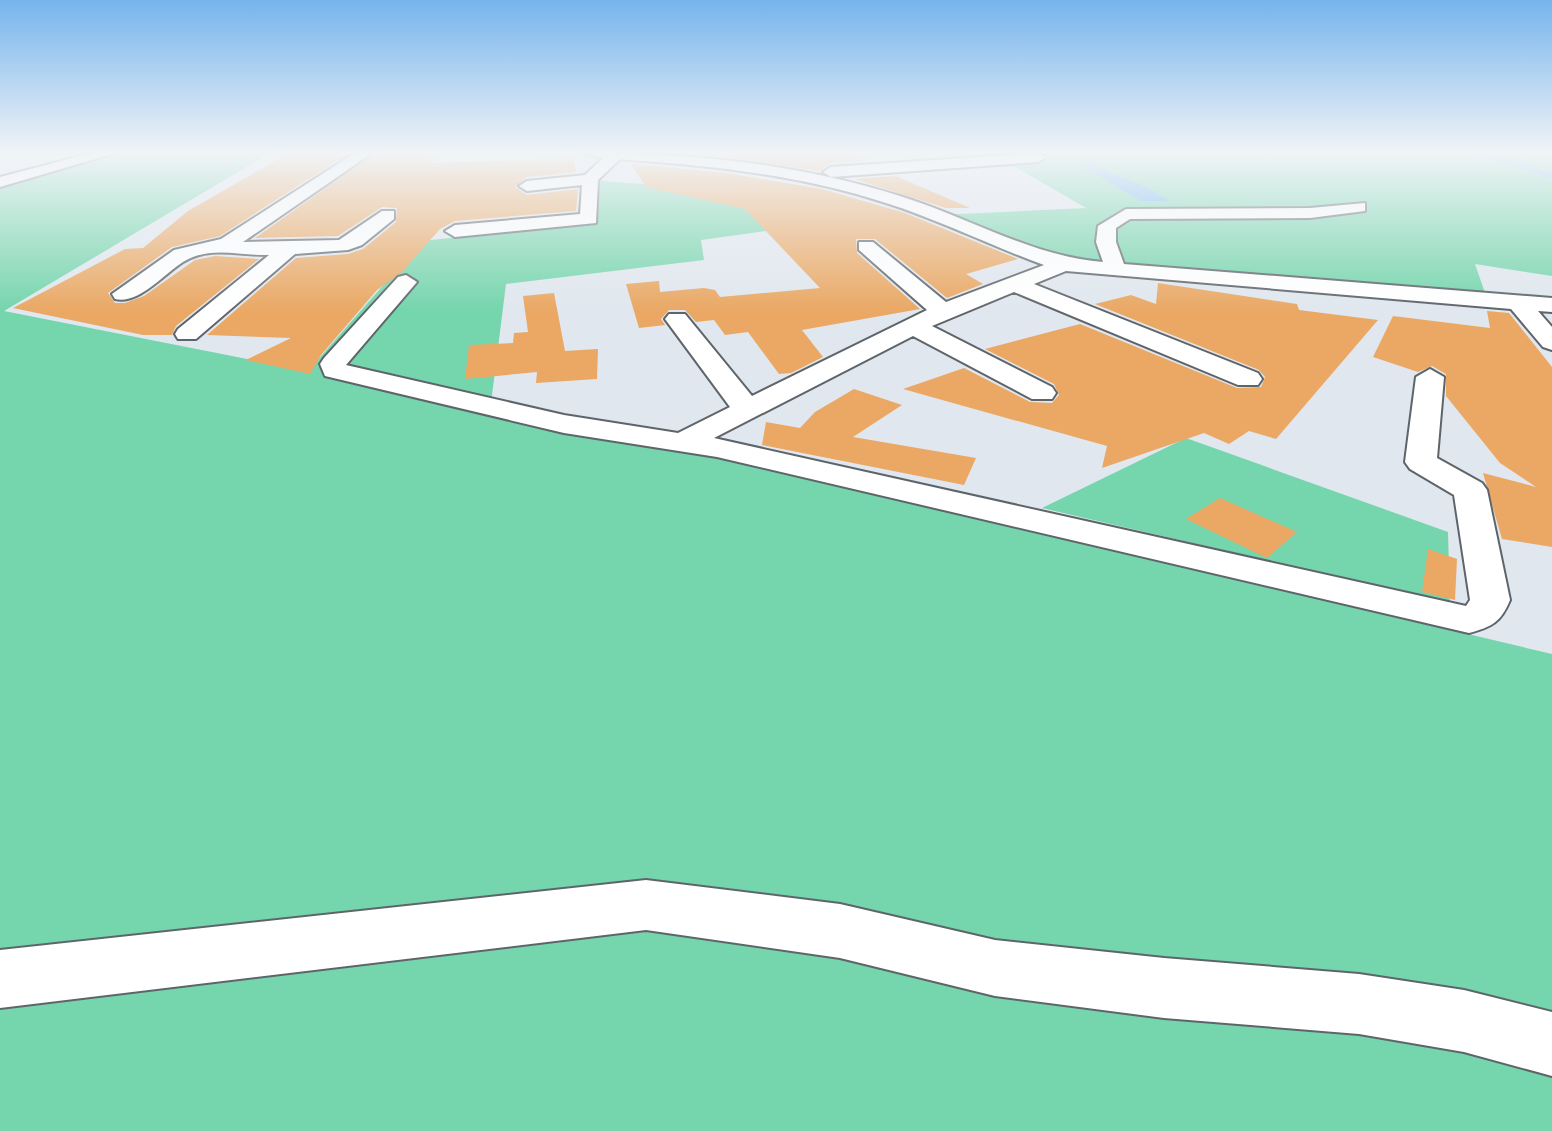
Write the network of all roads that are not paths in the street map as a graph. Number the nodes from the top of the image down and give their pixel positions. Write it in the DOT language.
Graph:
graph roads {
  1 [pos="285,206"];
  2 [pos="590,206"];
  3 [pos="911,206"];
  4 [pos="1359,207"];
  5 [pos="388,215"];
  6 [pos="455,230"];
  7 [pos="227,244"];
  8 [pos="866,246"];
  9 [pos="289,249"];
  10 [pos="1064,265"];
  11 [pos="1116,270"];
  12 [pos="406,282"];
  13 [pos="1014,284"];
  14 [pos="124,294"];
  15 [pos="1517,301"];
  16 [pos="1552,304"];
  17 [pos="943,311"];
  18 [pos="677,318"];
  19 [pos="912,326"];
  20 [pos="187,334"];
  21 [pos="1552,342"];
  22 [pos="1430,377"];
  23 [pos="1248,379"];
  24 [pos="1042,394"];
  25 [pos="751,409"];
  26 [pos="685,442"];
  27 [pos="0,979"];
  28 [pos="1552,1044"];
  1 -- 7 [label="street"];
  2 -- 6 [label="street"];
  3 -- 10 [label="street"];
  4 -- 11 [label="street"];
  5 -- 9 [label="street"];
  7 -- 9 [label="street"];
  7 -- 14 [label="street"];
  8 -- 17 [label="street"];
  9 -- 20 [label="street"];
  10 -- 11 [label="street"];
  10 -- 13 [label="street"];
  11 -- 15 [label="street"];
  12 -- 26 [label="street"];
  13 -- 17 [label="street"];
  13 -- 23 [label="street"];
  15 -- 16 [label="street"];
  15 -- 21 [label="street"];
  17 -- 19 [label="street"];
  18 -- 25 [label="street"];
  19 -- 24 [label="street"];
  19 -- 25 [label="street"];
  22 -- 26 [label="street"];
  25 -- 26 [label="street"];
  27 -- 28 [label="street"];
}
